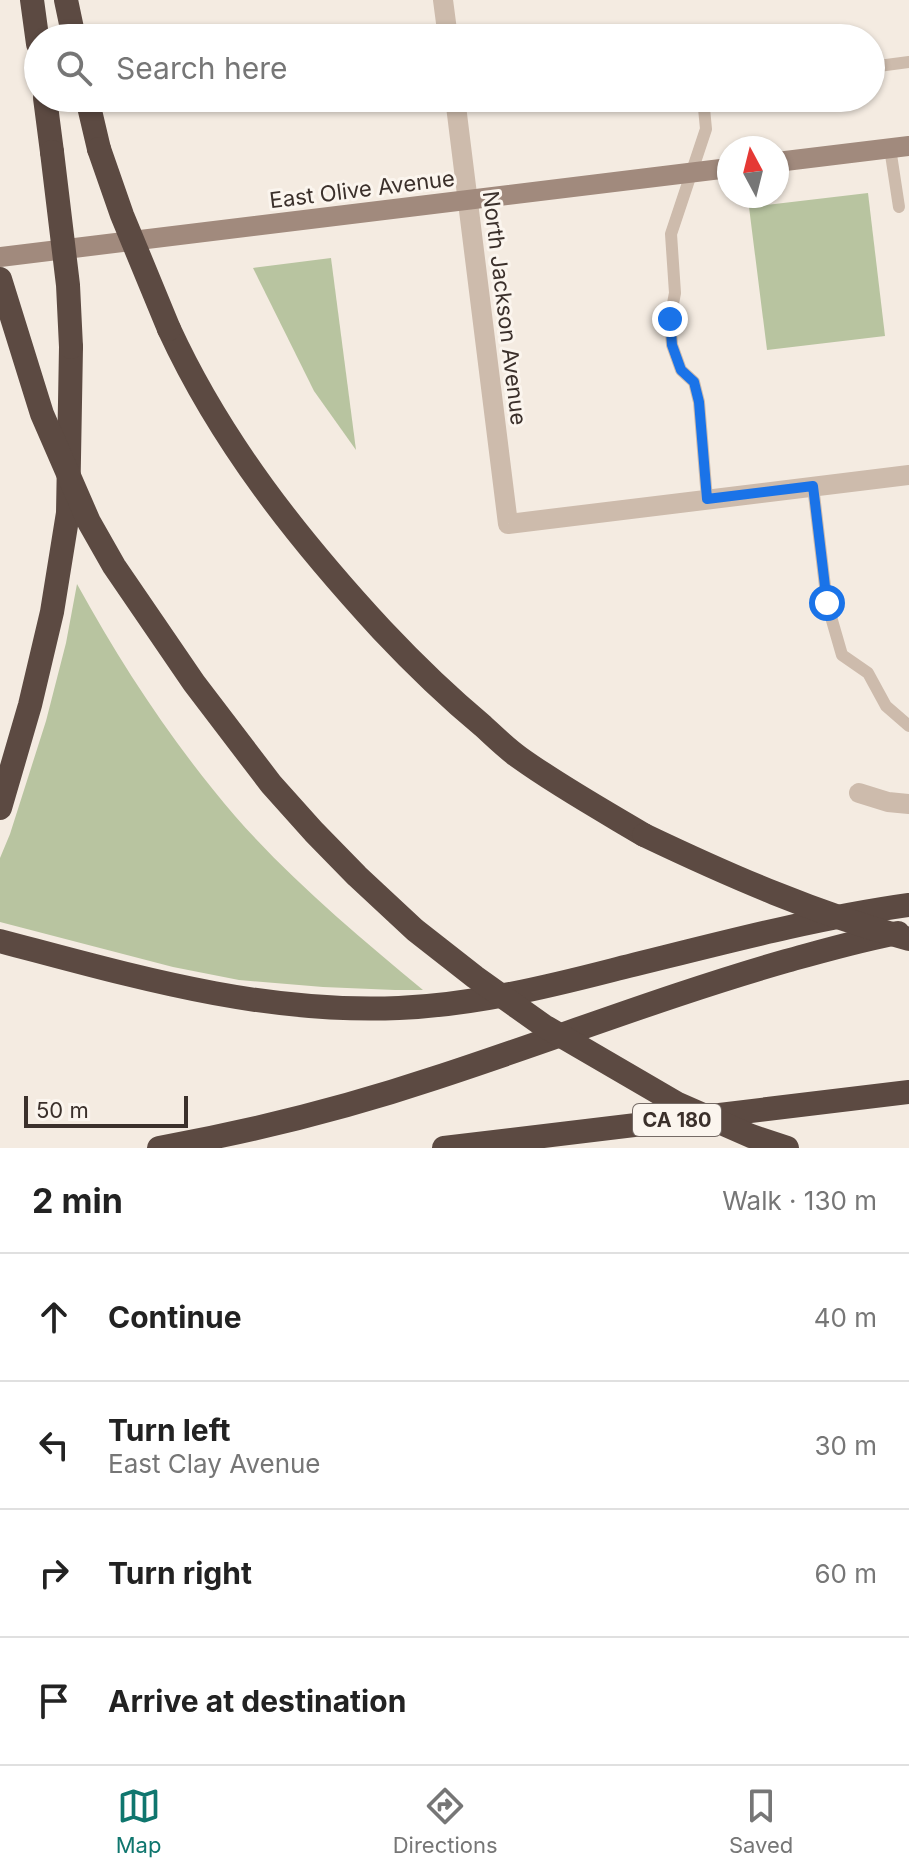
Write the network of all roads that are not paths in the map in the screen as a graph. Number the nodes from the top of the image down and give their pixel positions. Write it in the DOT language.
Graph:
graph roads {
  1 [pos="32,0"];
  2 [pos="66,0"];
  3 [pos="443,0"];
  4 [pos="35,24"];
  5 [pos="71,24"];
  6 [pos="446,24"];
  7 [pos="909,62"];
  8 [pos="885,65"];
  9 [pos="47,112"];
  10 [pos="90,112"];
  11 [pos="457,112"];
  12 [pos="704,112"];
  13 [pos="899,147"];
  14 [pos="789,161"];
  15 [pos="717,170"];
  16 [pos="692,173"];
  17 [pos="468,200"];
  18 [pos="899,207"];
  19 [pos="0,257"];
  20 [pos="0,279"];
  21 [pos="909,475"];
  22 [pos="813,486"];
  23 [pos="707,499"];
  24 [pos="909,726"];
  25 [pos="859,793"];
  26 [pos="909,804"];
  27 [pos="0,808"];
  28 [pos="909,905"];
  29 [pos="909,931"];
  30 [pos="909,939"];
  31 [pos="0,941"];
  32 [pos="909,1092"];
  33 [pos="159,1148"];
  34 [pos="444,1148"];
  35 [pos="787,1148"];
  1 -- 4 [label="highway"];
  2 -- 5 [label="highway"];
  3 -- 6 [label="street"];
  7 -- 8 [label="lane"];
  9 -- 27 [label="highway, bridge"];
  10 -- 30 [label="highway, bridge"];
  11 -- 17 [label="street, North Jackson Avenue"];
  12 -- 16 [label="lane"];
  13 -- 14 [label="main road"];
  13 -- 18 [label="lane"];
  15 -- 16 [label="main road, East Olive Avenue"];
  16 -- 17 [label="main road, East Olive Avenue"];
  16 -- 23 [label="lane"];
  17 -- 19 [label="main road, East Olive Avenue"];
  17 -- 23 [label="street, North Jackson Avenue"];
  20 -- 35 [label="highway, bridge"];
  21 -- 22 [label="street"];
  22 -- 23 [label="street"];
  22 -- 24 [label="lane"];
  25 -- 26 [label="street"];
  28 -- 31 [label="highway"];
  29 -- 33 [label="highway"];
  32 -- 34 [label="highway, CA 180"];
}
